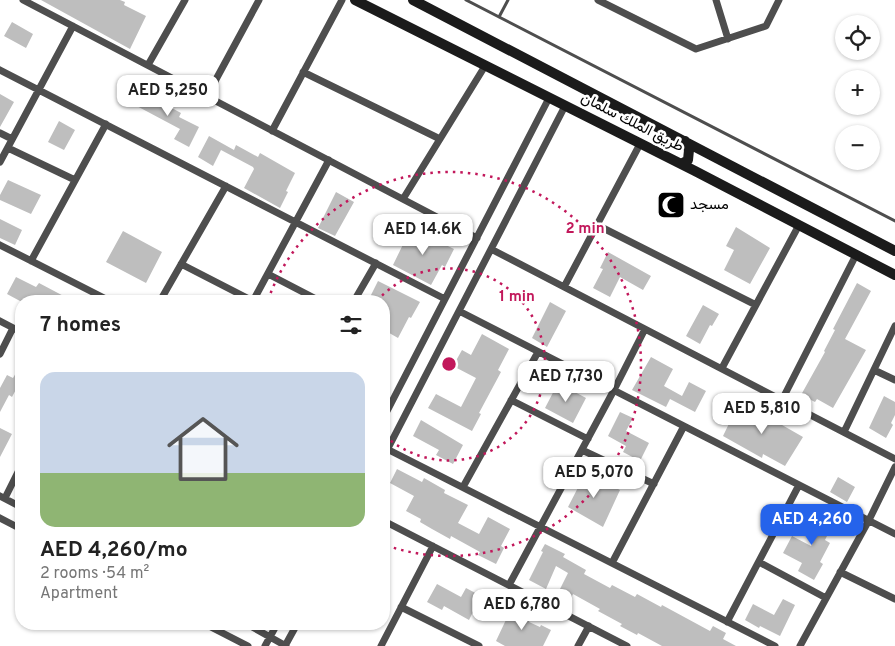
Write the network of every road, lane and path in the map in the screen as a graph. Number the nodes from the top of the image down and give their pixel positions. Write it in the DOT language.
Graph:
graph roads {
  1 [pos="23,0"];
  2 [pos="176,0"];
  3 [pos="259,0"];
  4 [pos="342,0"];
  5 [pos="355,0"];
  6 [pos="413,0"];
  7 [pos="466,0"];
  8 [pos="508,0"];
  9 [pos="598,0"];
  10 [pos="716,0"];
  11 [pos="779,0"];
  12 [pos="184,2"];
  13 [pos="499,17"];
  14 [pos="73,26"];
  15 [pos="728,39"];
  16 [pos="148,65"];
  17 [pos="485,66"];
  18 [pos="0,70"];
  19 [pos="304,72"];
  20 [pos="38,89"];
  21 [pos="207,96"];
  22 [pos="549,98"];
  23 [pos="565,106"];
  24 [pos="106,124"];
  25 [pos="272,130"];
  26 [pos="0,133"];
  27 [pos="12,139"];
  28 [pos="440,139"];
  29 [pos="686,141"];
  30 [pos="640,144"];
  31 [pos="8,148"];
  32 [pos="329,160"];
  33 [pos="0,162"];
  34 [pos="680,164"];
  35 [pos="75,180"];
  36 [pos="226,186"];
  37 [pos="403,199"];
  38 [pos="895,221"];
  39 [pos="296,222"];
  40 [pos="598,225"];
  41 [pos="799,226"];
  42 [pos="477,238"];
  43 [pos="0,245"];
  44 [pos="491,249"];
  45 [pos="895,251"];
  46 [pos="856,255"];
  47 [pos="31,261"];
  48 [pos="376,263"];
  49 [pos="181,264"];
  50 [pos="268,274"];
  51 [pos="895,275"];
  52 [pos="564,287"];
  53 [pos="98,295"];
  54 [pos="163,295"];
  55 [pos="241,295"];
  56 [pos="256,295"];
  57 [pos="308,295"];
  58 [pos="357,295"];
  59 [pos="445,298"];
  60 [pos="756,305"];
  61 [pos="459,311"];
  62 [pos="0,321"];
  63 [pos="895,326"];
  64 [pos="13,328"];
  65 [pos="645,329"];
  66 [pos="538,352"];
  67 [pos="0,354"];
  68 [pos="722,368"];
  69 [pos="874,370"];
  70 [pos="895,380"];
  71 [pos="614,390"];
  72 [pos="511,400"];
  73 [pos="782,400"];
  74 [pos="390,405"];
  75 [pos="684,426"];
  76 [pos="844,432"];
  77 [pos="588,438"];
  78 [pos="390,444"];
  79 [pos="582,450"];
  80 [pos="390,454"];
  81 [pos="895,458"];
  82 [pos="895,467"];
  83 [pos="15,476"];
  84 [pos="654,484"];
  85 [pos="799,485"];
  86 [pos="463,487"];
  87 [pos="2,497"];
  88 [pos="15,504"];
  89 [pos="0,518"];
  90 [pos="869,520"];
  91 [pos="390,524"];
  92 [pos="15,526"];
  93 [pos="540,527"];
  94 [pos="895,534"];
  95 [pos="433,546"];
  96 [pos="759,562"];
  97 [pos="612,564"];
  98 [pos="840,572"];
  99 [pos="509,585"];
  100 [pos="826,598"];
  101 [pos="895,600"];
  102 [pos="401,608"];
  103 [pos="727,622"];
  104 [pos="589,626"];
  105 [pos="390,629"];
  106 [pos="217,630"];
  107 [pos="258,630"];
  108 [pos="274,630"];
  109 [pos="293,630"];
  110 [pos="389,630"];
  111 [pos="270,636"];
  112 [pos="248,646"];
  113 [pos="265,646"];
  114 [pos="286,646"];
  115 [pos="381,646"];
  116 [pos="479,646"];
  117 [pos="578,646"];
  118 [pos="627,646"];
  119 [pos="775,646"];
  120 [pos="800,646"];
  1 -- 14 [label="street"];
  2 -- 12 [label="street"];
  3 -- 21 [label="street"];
  4 -- 19 [label="street"];
  5 -- 17 [label="main road, طريق الملك سلمان"];
  6 -- 29 [label="main road, طريق الملك سلمان"];
  7 -- 13 [label="lane"];
  8 -- 13 [label="lane"];
  9 -- 15 [label="street"];
  10 -- 15 [label="street"];
  11 -- 15 [label="street"];
  12 -- 16 [label="street"];
  13 -- 38 [label="lane"];
  14 -- 16 [label="street"];
  14 -- 20 [label="street"];
  16 -- 21 [label="street"];
  17 -- 22 [label="main road, طريق الملك سلمان"];
  17 -- 28 [label="street"];
  18 -- 20 [label="street"];
  19 -- 25 [label="street"];
  19 -- 28 [label="street"];
  20 -- 24 [label="street"];
  20 -- 27 [label="street"];
  21 -- 25 [label="street"];
  22 -- 23 [label="main road, طريق الملك سلمان"];
  22 -- 42 [label="street"];
  23 -- 30 [label="main road, طريق الملك سلمان"];
  23 -- 44 [label="street"];
  24 -- 35 [label="street"];
  24 -- 36 [label="street"];
  25 -- 32 [label="street"];
  26 -- 27 [label="street"];
  27 -- 31 [label="street"];
  28 -- 37 [label="street"];
  29 -- 34 [label="main road"];
  29 -- 45 [label="main road, طريق الملك سلمان"];
  30 -- 34 [label="main road, طريق الملك سلمان"];
  30 -- 40 [label="street"];
  31 -- 33 [label="street"];
  31 -- 35 [label="street"];
  32 -- 37 [label="street"];
  32 -- 39 [label="street"];
  34 -- 41 [label="main road, طريق الملك سلمان"];
  35 -- 47 [label="street"];
  36 -- 39 [label="street"];
  36 -- 49 [label="street"];
  37 -- 42 [label="street"];
  39 -- 48 [label="street"];
  39 -- 50 [label="street"];
  40 -- 52 [label="street"];
  40 -- 60 [label="street"];
  41 -- 46 [label="main road, طريق الملك سلمان"];
  41 -- 60 [label="street"];
  42 -- 59 [label="street"];
  43 -- 47 [label="street"];
  44 -- 52 [label="street"];
  44 -- 61 [label="street"];
  46 -- 51 [label="main road, طريق الملك سلمان"];
  46 -- 73 [label="street"];
  47 -- 53 [label="street"];
  48 -- 58 [label="street"];
  48 -- 59 [label="street"];
  49 -- 54 [label="street"];
  49 -- 55 [label="street"];
  50 -- 56 [label="street"];
  50 -- 57 [label="street"];
  52 -- 65 [label="street"];
  59 -- 74 [label="street"];
  60 -- 68 [label="street"];
  61 -- 66 [label="street"];
  61 -- 78 [label="street"];
  62 -- 64 [label="street"];
  63 -- 69 [label="street"];
  64 -- 67 [label="street"];
  65 -- 68 [label="street"];
  65 -- 71 [label="street"];
  66 -- 71 [label="street"];
  66 -- 72 [label="street"];
  68 -- 73 [label="street"];
  69 -- 70 [label="street"];
  69 -- 76 [label="street"];
  71 -- 75 [label="street"];
  71 -- 77 [label="street"];
  72 -- 77 [label="street"];
  72 -- 86 [label="street"];
  73 -- 76 [label="street"];
  75 -- 84 [label="street"];
  75 -- 85 [label="street"];
  76 -- 81 [label="street"];
  77 -- 79 [label="street"];
  79 -- 84 [label="street"];
  79 -- 93 [label="street"];
  80 -- 86 [label="street"];
  82 -- 90 [label="street"];
  83 -- 87 [label="street"];
  84 -- 97 [label="street"];
  85 -- 90 [label="street"];
  85 -- 96 [label="street"];
  86 -- 93 [label="street"];
  87 -- 88 [label="street"];
  89 -- 92 [label="street"];
  90 -- 94 [label="street"];
  90 -- 98 [label="street"];
  91 -- 95 [label="street"];
  93 -- 97 [label="street"];
  93 -- 99 [label="street"];
  95 -- 99 [label="street"];
  95 -- 102 [label="street"];
  96 -- 100 [label="street"];
  96 -- 103 [label="street"];
  97 -- 103 [label="street"];
  98 -- 100 [label="street"];
  98 -- 101 [label="street"];
  99 -- 104 [label="street"];
  100 -- 120 [label="street"];
  102 -- 105 [label="street"];
  102 -- 116 [label="street"];
  103 -- 119 [label="street"];
  104 -- 117 [label="street"];
  104 -- 118 [label="street"];
  106 -- 112 [label="street"];
  107 -- 111 [label="street"];
  108 -- 111 [label="street"];
  109 -- 114 [label="street"];
  110 -- 115 [label="street"];
  111 -- 113 [label="street"];
  111 -- 114 [label="street"];
}
